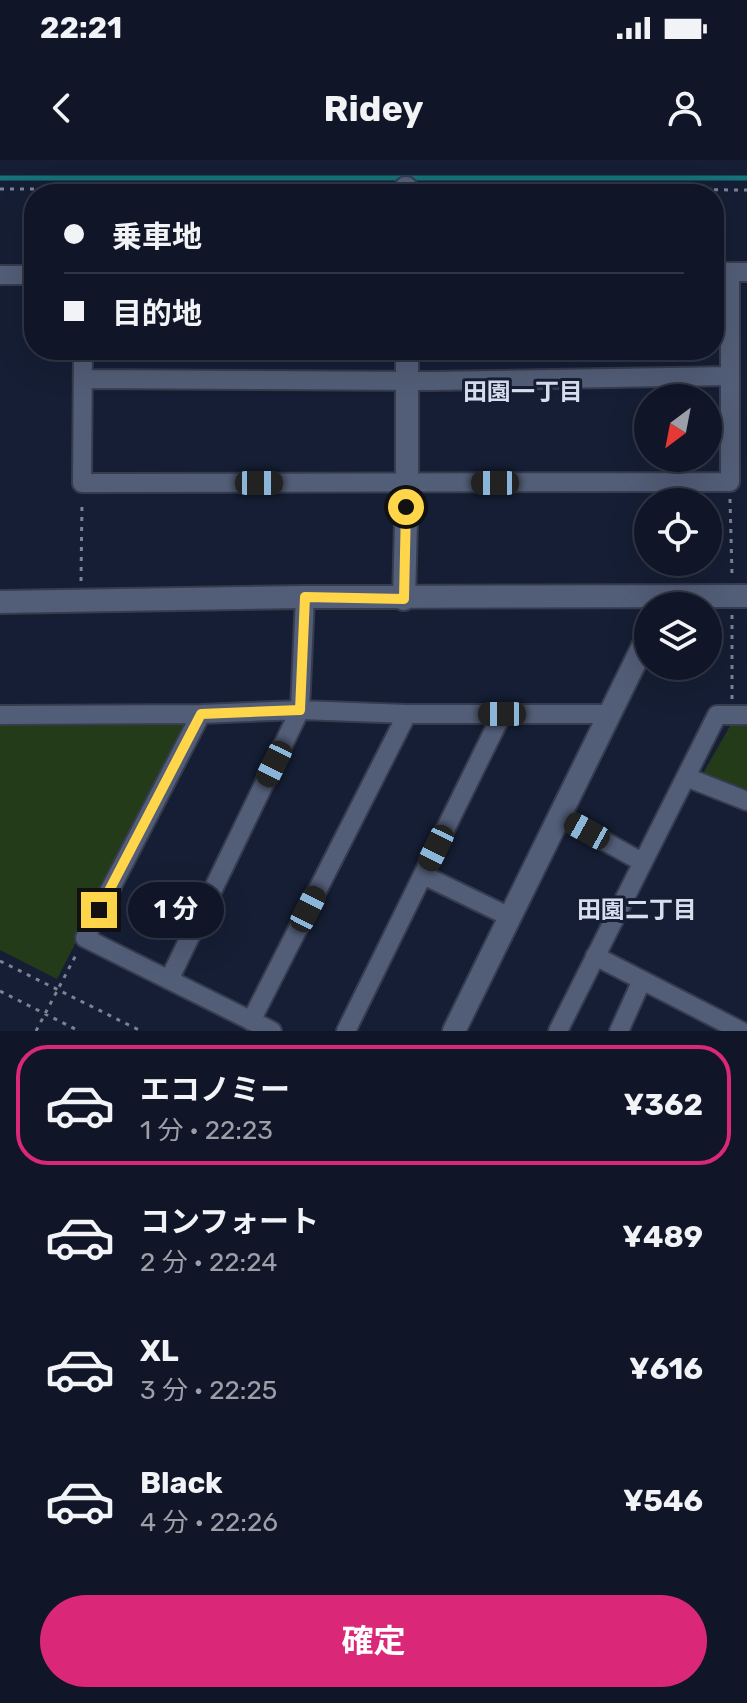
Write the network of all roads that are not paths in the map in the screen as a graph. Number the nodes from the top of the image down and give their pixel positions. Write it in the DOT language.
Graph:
graph roads {
  1 [pos="730,272"];
  2 [pos="0,275"];
  3 [pos="24,275"];
  4 [pos="83,360"];
  5 [pos="407,360"];
  6 [pos="729,376"];
  7 [pos="83,379"];
  8 [pos="407,380"];
  9 [pos="407,484"];
  10 [pos="305,597"];
  11 [pos="404,599"];
  12 [pos="0,602"];
  13 [pos="634,602"];
  14 [pos="634,666"];
  15 [pos="300,710"];
  16 [pos="201,714"];
  17 [pos="407,714"];
  18 [pos="502,714"];
  19 [pos="611,714"];
  20 [pos="0,715"];
  21 [pos="739,715"];
  22 [pos="686,777"];
  23 [pos="747,801"];
  24 [pos="559,816"];
  25 [pos="642,862"];
  26 [pos="423,875"];
  27 [pos="510,917"];
  28 [pos="595,956"];
  29 [pos="169,980"];
  30 [pos="642,980"];
  31 [pos="251,1021"];
  32 [pos="272,1031"];
  33 [pos="346,1031"];
  34 [pos="454,1031"];
  35 [pos="558,1031"];
  36 [pos="619,1031"];
  37 [pos="741,1031"];
  1 -- 6 [label="street"];
  2 -- 3 [label="street"];
  4 -- 7 [label="street"];
  5 -- 8 [label="street"];
  6 -- 8 [label="street"];
  6 -- 9 [label="street"];
  7 -- 8 [label="street"];
  7 -- 9 [label="street"];
  8 -- 9 [label="street"];
  9 -- 11 [label="street"];
  10 -- 11 [label="street"];
  10 -- 12 [label="street"];
  10 -- 15 [label="street"];
  11 -- 13 [label="street"];
  14 -- 19 [label="street"];
  15 -- 16 [label="street"];
  15 -- 17 [label="street"];
  15 -- 29 [label="street"];
  16 -- 20 [label="street"];
  16 -- 29 [label="street"];
  17 -- 18 [label="street"];
  17 -- 31 [label="street"];
  18 -- 19 [label="street"];
  18 -- 26 [label="street"];
  19 -- 24 [label="street"];
  21 -- 22 [label="street"];
  22 -- 23 [label="street"];
  22 -- 25 [label="street"];
  24 -- 25 [label="street"];
  24 -- 27 [label="street"];
  25 -- 28 [label="street"];
  26 -- 27 [label="street"];
  26 -- 33 [label="street"];
  27 -- 34 [label="street"];
  28 -- 30 [label="street"];
  28 -- 35 [label="street"];
  29 -- 31 [label="street"];
  30 -- 36 [label="street"];
  30 -- 37 [label="street"];
  31 -- 32 [label="street"];
}
